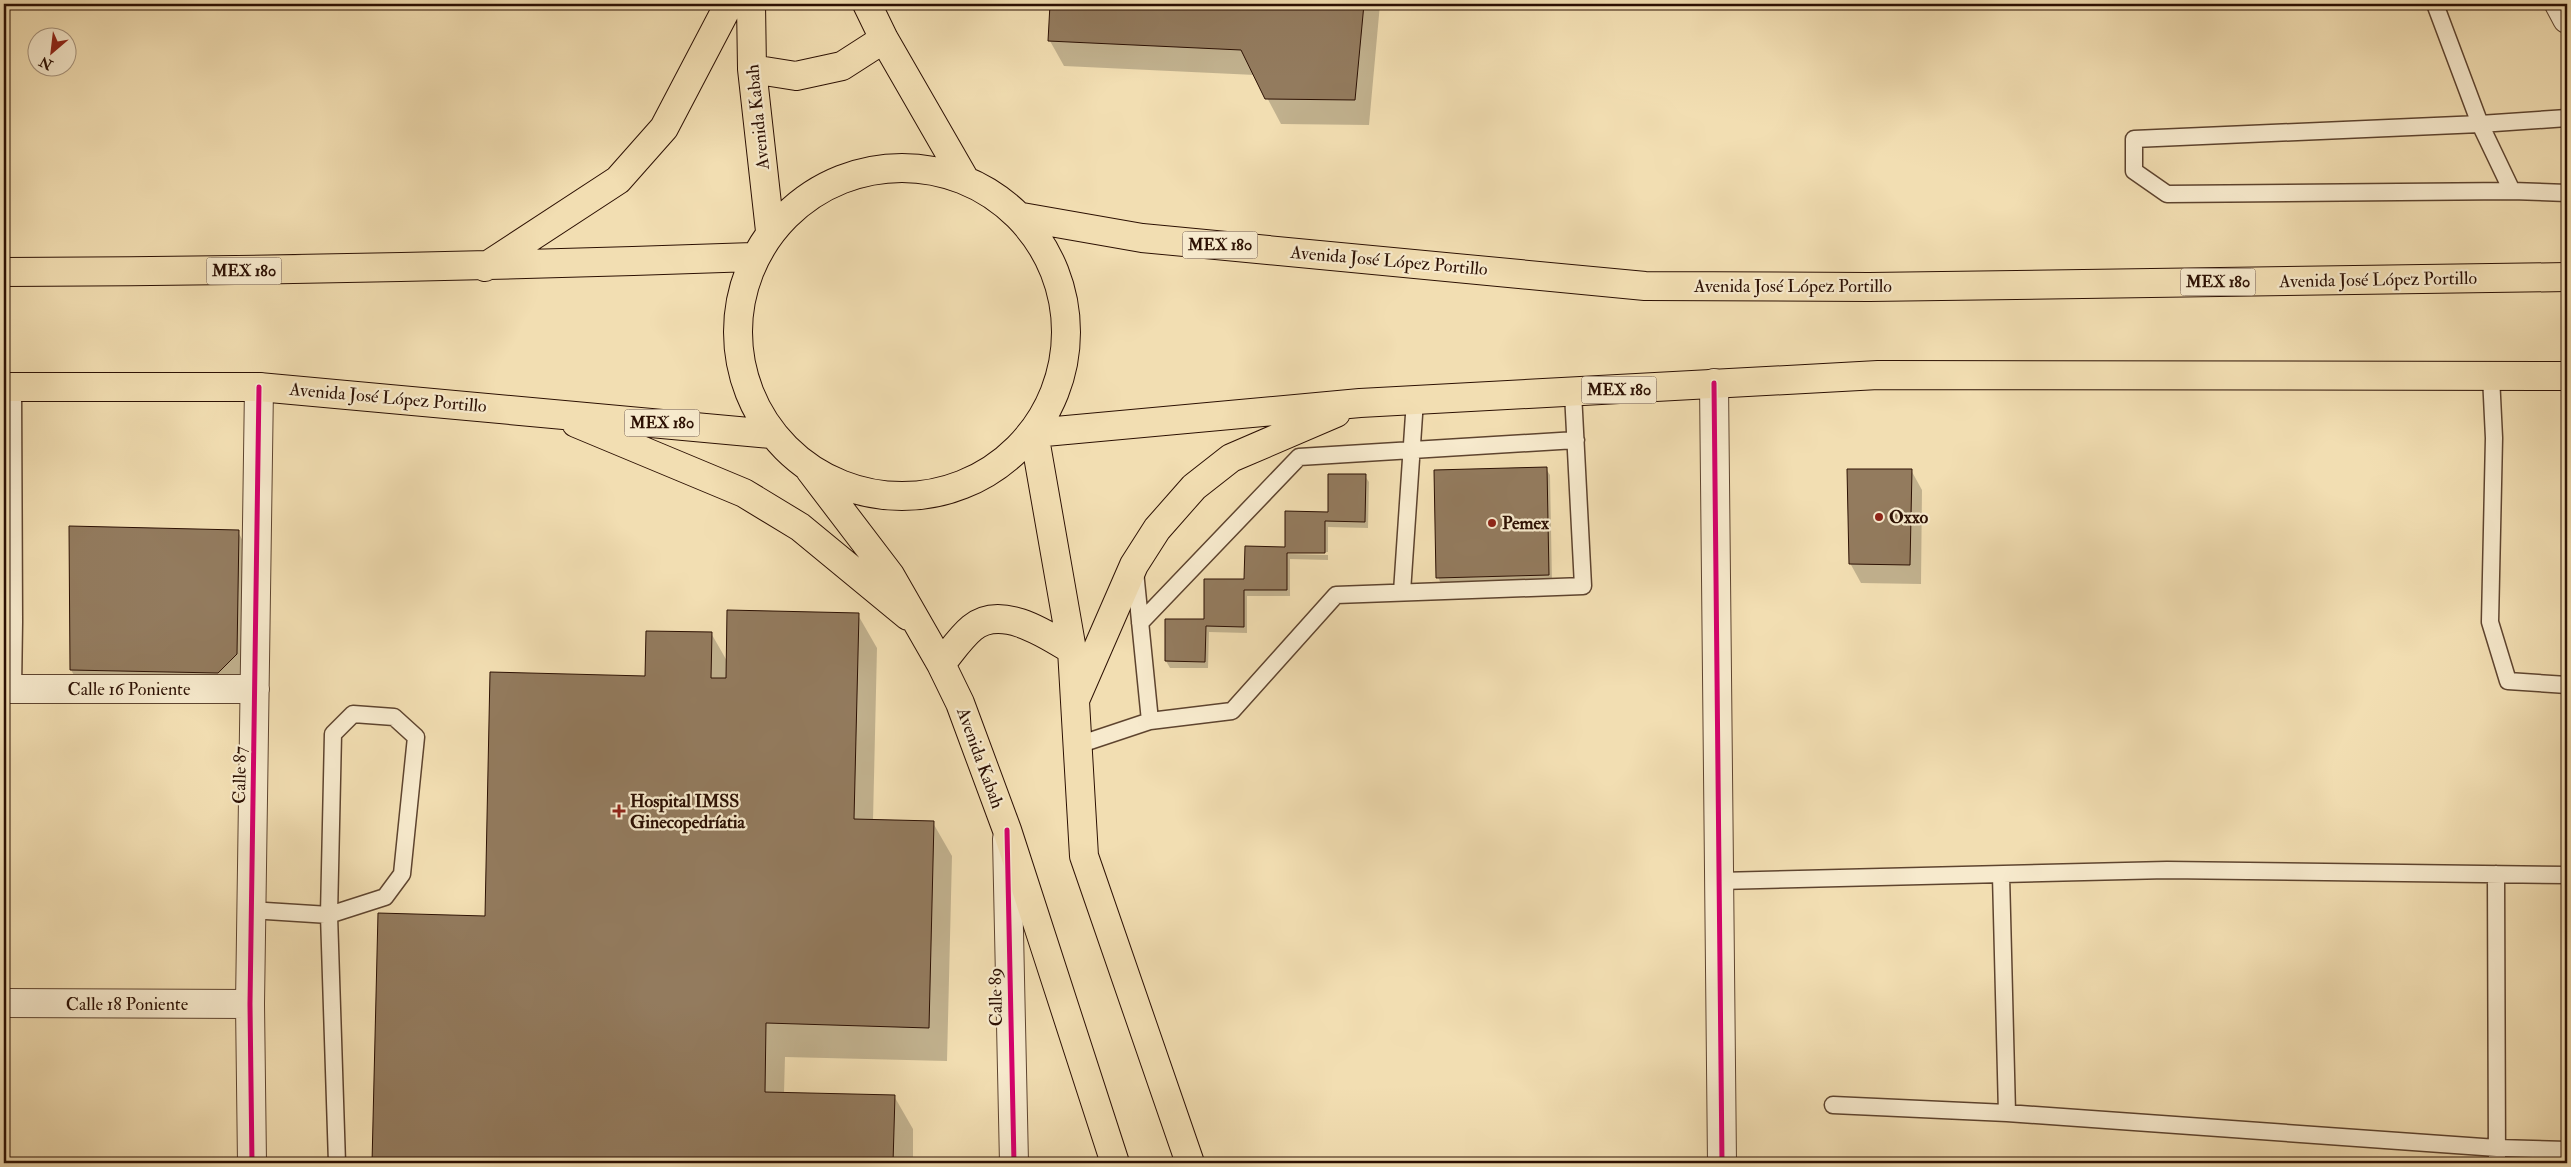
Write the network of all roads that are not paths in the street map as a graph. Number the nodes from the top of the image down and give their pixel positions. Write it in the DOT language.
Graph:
graph roads {
  1 [pos="729,4"];
  2 [pos="751,4"];
  3 [pos="867,4"];
  4 [pos="2435,4"];
  5 [pos="2559,4"];
  6 [pos="2567,19"];
  7 [pos="884,39"];
  8 [pos="752,69"];
  9 [pos="2567,118"];
  10 [pos="2480,124"];
  11 [pos="964,178"];
  12 [pos="2512,191"];
  13 [pos="2567,193"];
  14 [pos="1022,217"];
  15 [pos="770,230"];
  16 [pos="753,257"];
  17 [pos="485,267"];
  18 [pos="4,272"];
  19 [pos="2567,277"];
  20 [pos="2491,376"];
  21 [pos="2567,376"];
  22 [pos="1714,383"];
  23 [pos="9,387"];
  24 [pos="259,387"];
  25 [pos="1574,393"];
  26 [pos="1415,400"];
  27 [pos="1360,403"];
  28 [pos="552,413"];
  29 [pos="1034,433"];
  30 [pos="772,434"];
  31 [pos="1576,440"];
  32 [pos="1295,445"];
  33 [pos="1412,450"];
  34 [pos="809,468"];
  35 [pos="1134,565"];
  36 [pos="1402,592"];
  37 [pos="9,622"];
  38 [pos="1140,623"];
  39 [pos="921,626"];
  40 [pos="1072,650"];
  41 [pos="941,664"];
  42 [pos="2567,685"];
  43 [pos="8,689"];
  44 [pos="255,689"];
  45 [pos="1074,703"];
  46 [pos="1150,721"];
  47 [pos="1078,745"];
  48 [pos="1006,830"];
  49 [pos="2496,874"];
  50 [pos="2001,875"];
  51 [pos="2567,875"];
  52 [pos="1719,880"];
  53 [pos="251,910"];
  54 [pos="329,915"];
  55 [pos="4,1003"];
  56 [pos="250,1004"];
  57 [pos="1833,1105"];
  58 [pos="2007,1113"];
  59 [pos="2567,1150"];
  60 [pos="2497,1155"];
  61 [pos="252,1163"];
  62 [pos="337,1163"];
  63 [pos="1014,1163"];
  64 [pos="1115,1163"];
  65 [pos="1190,1163"];
  66 [pos="1722,1163"];
  1 -- 17 [label="main road"];
  2 -- 8 [label="main road, Avenida Kabah"];
  3 -- 7 [label="main road"];
  4 -- 10 [label="lane"];
  5 -- 6 [label="street"];
  7 -- 8 [label="main road"];
  7 -- 11 [label="main road"];
  8 -- 15 [label="main road, Avenida Kabah"];
  9 -- 10 [label="lane"];
  10 -- 12 [label="lane"];
  10 -- 12 [label="lane"];
  11 -- 14 [label="main road"];
  11 -- 15 [label="main road"];
  12 -- 13 [label="lane"];
  14 -- 19 [label="main road, Avenida José López Portillo / MEX 180"];
  14 -- 29 [label="main road"];
  15 -- 16 [label="main road"];
  16 -- 17 [label="main road, MEX 180"];
  16 -- 30 [label="main road"];
  17 -- 18 [label="main road, MEX 180"];
  20 -- 21 [label="main road, MEX 180"];
  20 -- 22 [label="main road, MEX 180"];
  20 -- 42 [label="lane"];
  22 -- 25 [label="main road, MEX 180"];
  22 -- 52 [label="street"];
  23 -- 24 [label="main road, Avenida José López Portillo / MEX 180"];
  23 -- 37 [label="lane"];
  24 -- 28 [label="main road, Avenida José López Portillo / MEX 180"];
  24 -- 44 [label="street, Calle 87"];
  25 -- 26 [label="main road, MEX 180"];
  25 -- 31 [label="lane"];
  26 -- 27 [label="main road, MEX 180"];
  26 -- 33 [label="lane"];
  27 -- 29 [label="main road, MEX 180"];
  27 -- 32 [label="main road"];
  28 -- 30 [label="main road, Avenida José López Portillo / MEX 180"];
  28 -- 39 [label="main road"];
  29 -- 34 [label="main road"];
  29 -- 40 [label="main road"];
  30 -- 34 [label="main road"];
  31 -- 33 [label="lane"];
  31 -- 36 [label="lane"];
  32 -- 33 [label="lane"];
  32 -- 35 [label="main road"];
  32 -- 38 [label="lane"];
  33 -- 36 [label="lane"];
  34 -- 39 [label="main road, Avenida Kabah"];
  35 -- 38 [label="lane"];
  35 -- 45 [label="main road"];
  36 -- 46 [label="lane"];
  37 -- 43 [label="lane"];
  38 -- 46 [label="lane"];
  39 -- 41 [label="main road, Avenida Kabah"];
  40 -- 41 [label="main road"];
  40 -- 45 [label="main road"];
  41 -- 48 [label="main road, Avenida Kabah"];
  43 -- 44 [label="street, Calle 16 Poniente"];
  44 -- 53 [label="street, Calle 87"];
  45 -- 47 [label="main road"];
  46 -- 47 [label="lane"];
  47 -- 65 [label="main road"];
  48 -- 63 [label="street, Calle 89"];
  48 -- 64 [label="main road, Avenida Kabah"];
  49 -- 50 [label="lane"];
  49 -- 51 [label="lane"];
  49 -- 60 [label="lane"];
  50 -- 52 [label="lane"];
  50 -- 58 [label="lane"];
  52 -- 66 [label="street"];
  53 -- 54 [label="lane"];
  53 -- 56 [label="street, Calle 87"];
  54 -- 54 [label="lane"];
  54 -- 62 [label="lane"];
  55 -- 56 [label="street, Calle 18 Poniente"];
  56 -- 61 [label="street, Calle 87"];
  57 -- 58 [label="lane"];
  58 -- 60 [label="lane"];
  59 -- 60 [label="lane"];
}
